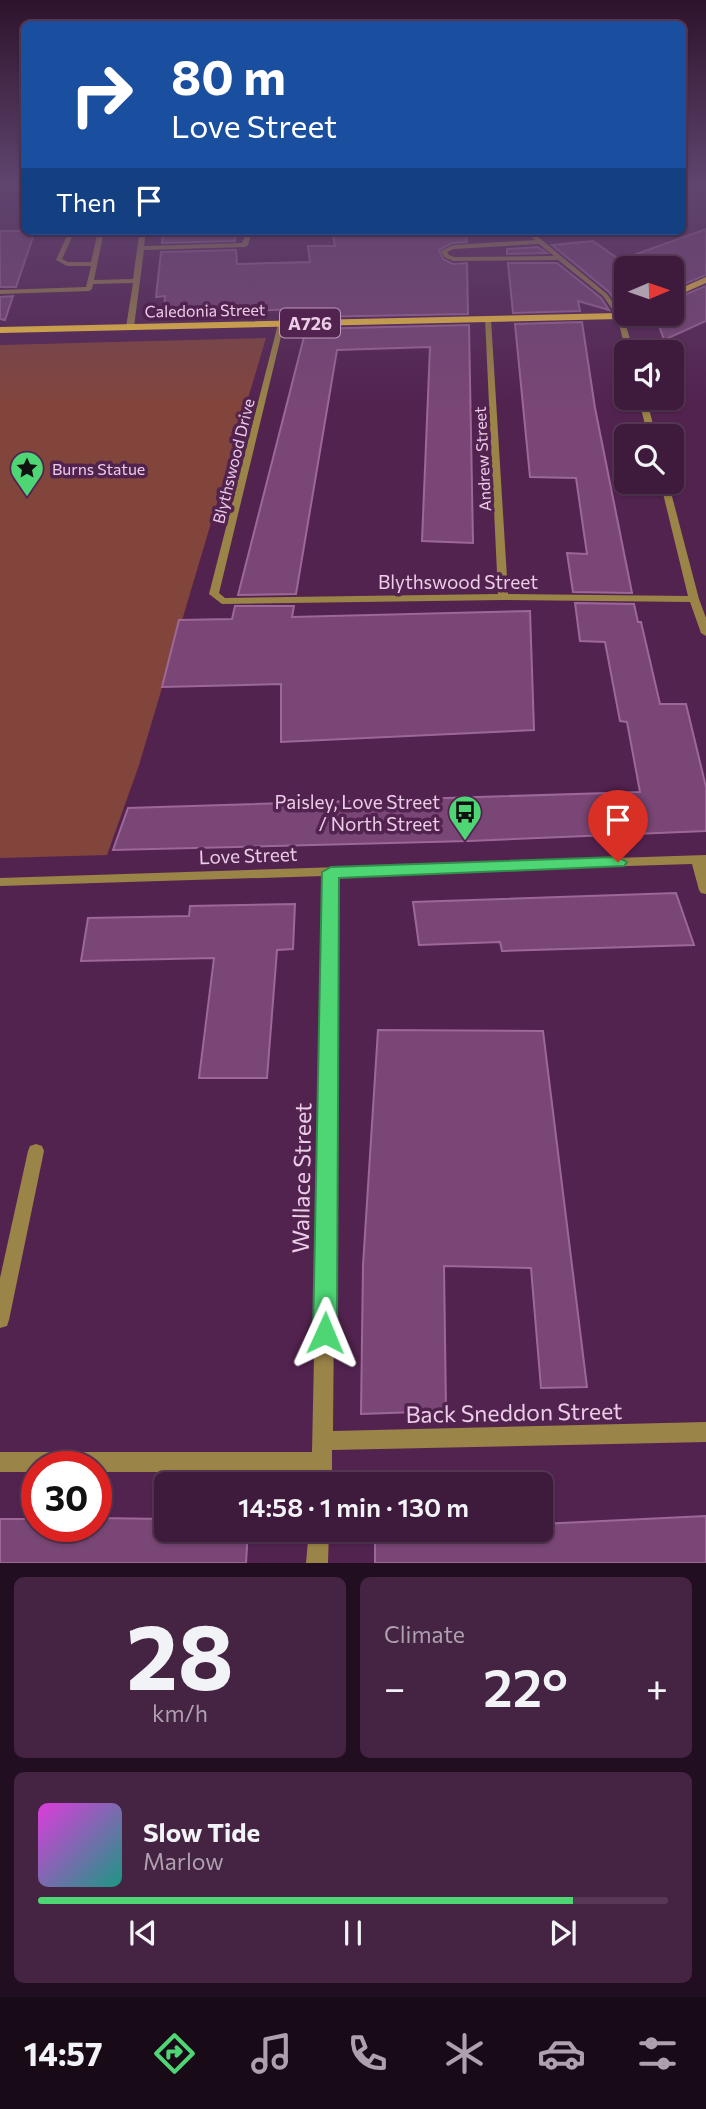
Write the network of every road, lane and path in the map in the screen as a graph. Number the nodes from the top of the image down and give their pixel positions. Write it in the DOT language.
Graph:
graph roads {
  1 [pos="60,257"];
  2 [pos="96,257"];
  3 [pos="139,257"];
  4 [pos="448,257"];
  5 [pos="559,258"];
  6 [pos="94,264"];
  7 [pos="706,280"];
  8 [pos="136,281"];
  9 [pos="91,282"];
  10 [pos="684,290"];
  11 [pos="0,292"];
  12 [pos="614,305"];
  13 [pos="614,315"];
  14 [pos="488,319"];
  15 [pos="281,324"];
  16 [pos="130,327"];
  17 [pos="0,330"];
  18 [pos="667,494"];
  19 [pos="503,597"];
  20 [pos="694,599"];
  21 [pos="222,601"];
  22 [pos="706,633"];
  23 [pos="702,859"];
  24 [pos="331,872"];
  25 [pos="0,882"];
  26 [pos="706,890"];
  27 [pos="36,1151"];
  28 [pos="0,1320"];
  29 [pos="706,1432"];
  30 [pos="323,1451"];
  31 [pos="0,1462"];
  32 [pos="322,1472"];
  33 [pos="318,1542"];
  34 [pos="317,1563"];
  1 -- 6 [label="street"];
  2 -- 6 [label="street"];
  3 -- 8 [label="street"];
  4 -- 5 [label="street"];
  5 -- 12 [label="street"];
  6 -- 9 [label="street"];
  7 -- 10 [label="main road"];
  8 -- 9 [label="street"];
  8 -- 16 [label="street"];
  9 -- 11 [label="street"];
  13 -- 14 [label="main road, Caledonia Street / A726"];
  14 -- 15 [label="main road, Caledonia Street / A726"];
  14 -- 19 [label="street, Andrew Street"];
  15 -- 16 [label="main road, Caledonia Street / A726"];
  15 -- 21 [label="street, Blythswood Drive"];
  16 -- 17 [label="main road, Caledonia Street / A726"];
  18 -- 20 [label="street"];
  19 -- 20 [label="street, Blythswood Street"];
  19 -- 21 [label="street, Blythswood Street"];
  20 -- 22 [label="street"];
  23 -- 24 [label="street, Love Street"];
  23 -- 26 [label="street"];
  24 -- 25 [label="street, Love Street"];
  24 -- 30 [label="street, Wallace Street"];
  27 -- 28 [label="lane"];
  29 -- 30 [label="street, Back Sneddon Street"];
  30 -- 31 [label="street, Back Sneddon Street"];
  30 -- 32 [label="street, Wallace Street"];
  33 -- 34 [label="street"];
}
